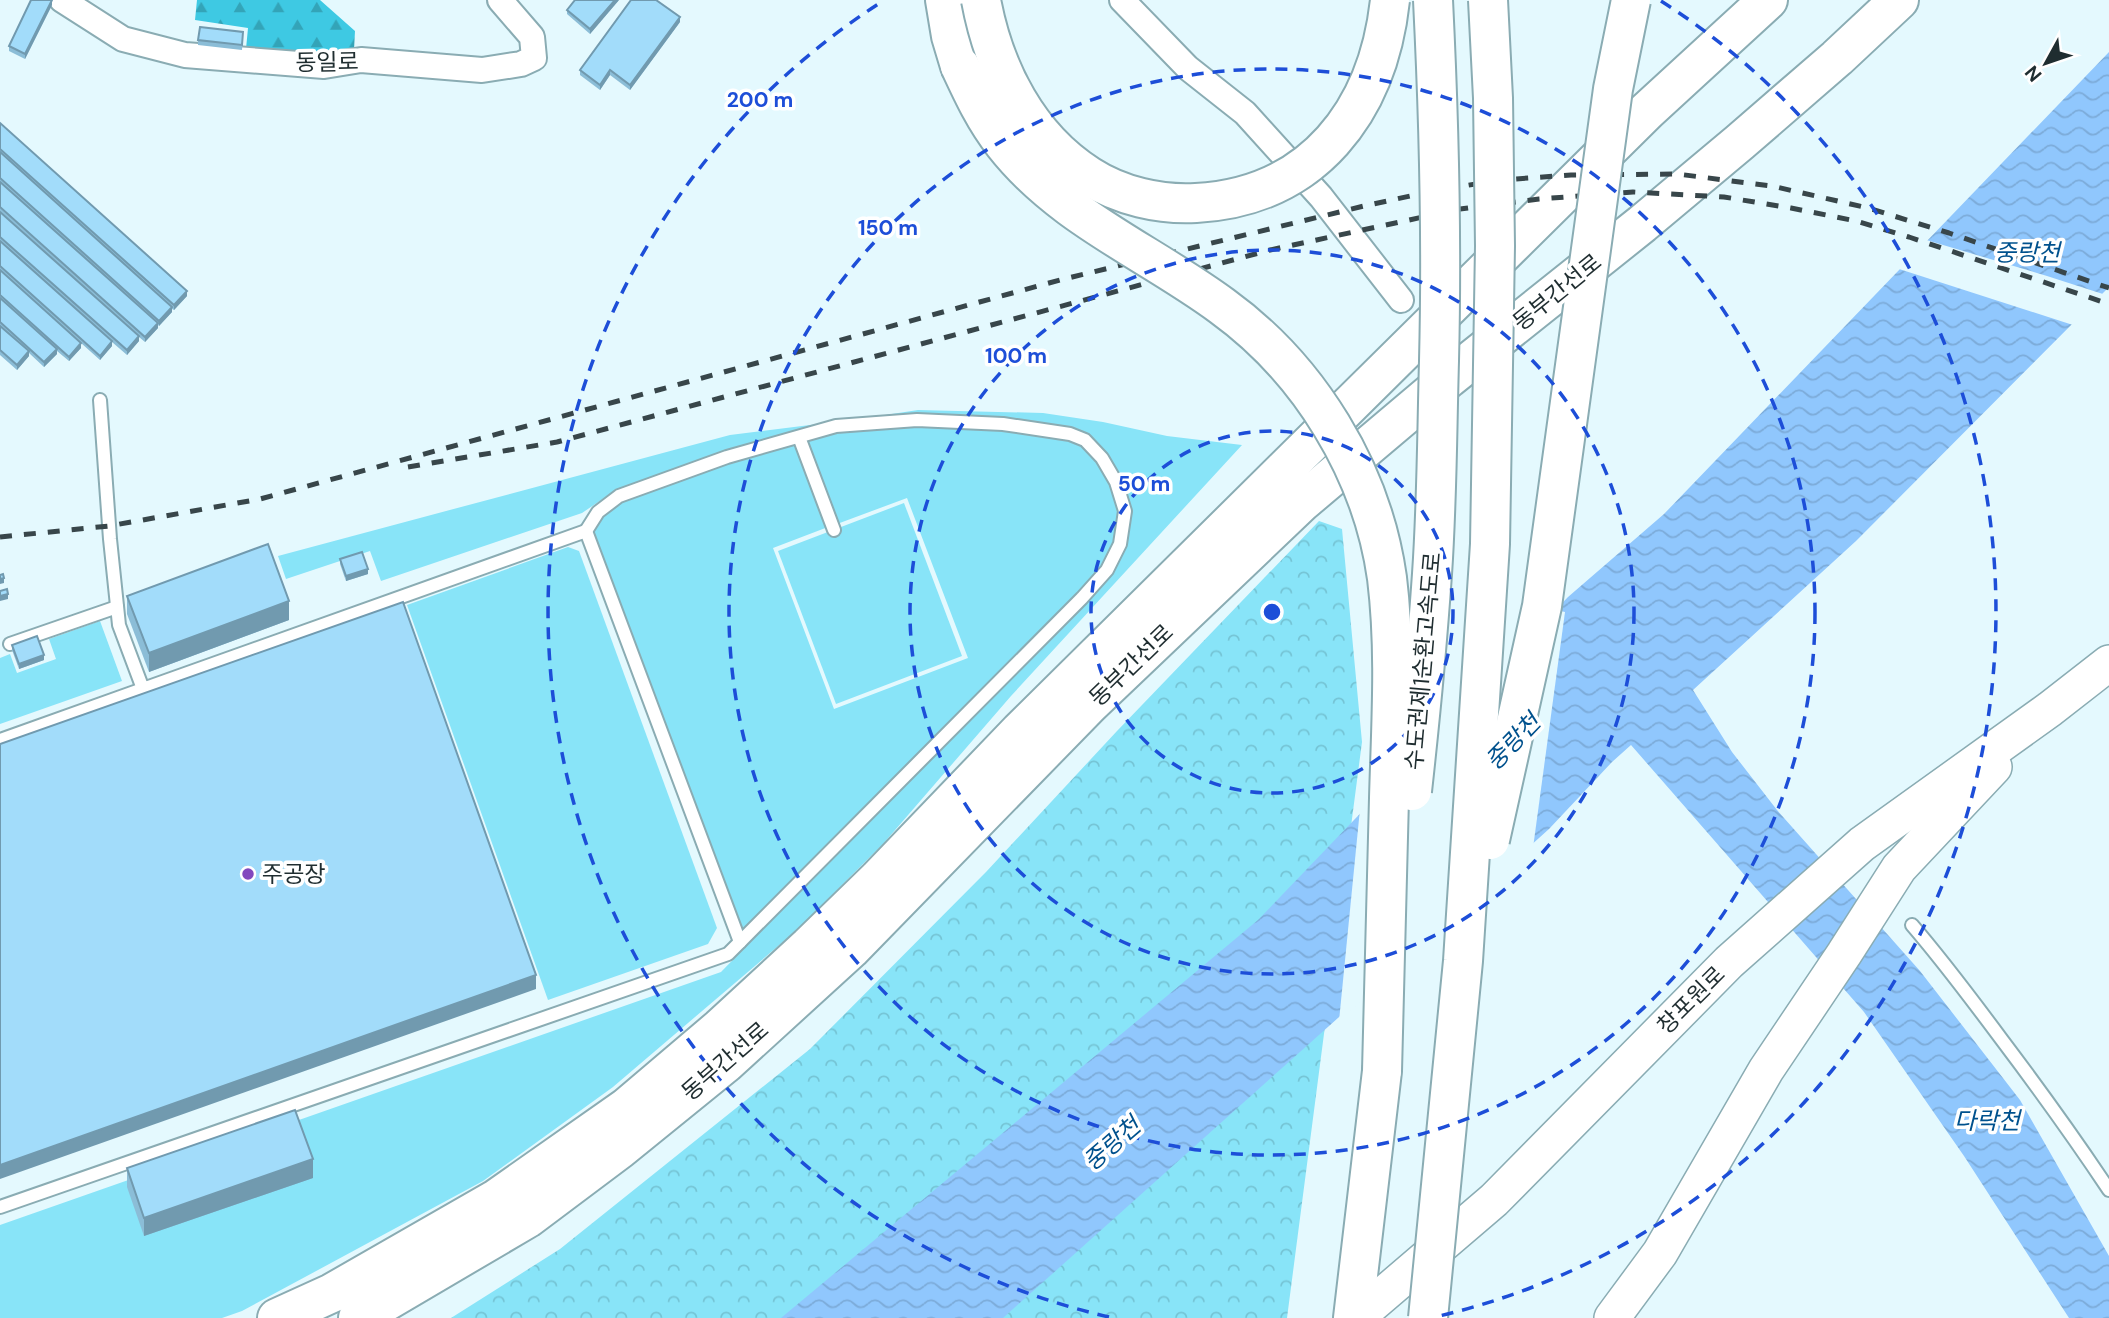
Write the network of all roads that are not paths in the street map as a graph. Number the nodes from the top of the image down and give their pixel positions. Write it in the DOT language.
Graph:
graph roads {
  1 [pos="62,0"];
  2 [pos="500,0"];
  3 [pos="944,0"];
  4 [pos="981,0"];
  5 [pos="1122,0"];
  6 [pos="1390,0"];
  7 [pos="1433,0"];
  8 [pos="1489,0"];
  9 [pos="1631,0"];
  10 [pos="1768,0"];
  11 [pos="1899,0"];
  12 [pos="1401,300"];
  13 [pos="100,400"];
  14 [pos="799,437"];
  15 [pos="834,530"];
  16 [pos="586,531"];
  17 [pos="117,607"];
  18 [pos="10,645"];
  19 [pos="2109,663"];
  20 [pos="143,689"];
  21 [pos="2050,709"];
  22 [pos="0,740"];
  23 [pos="1912,925"];
  24 [pos="740,943"];
  25 [pos="1463,961"];
  26 [pos="1382,1071"];
  27 [pos="2109,1190"];
  28 [pos="0,1207"];
  29 [pos="277,1318"];
  30 [pos="358,1318"];
  31 [pos="1354,1318"];
  32 [pos="1428,1318"];
  33 [pos="1612,1318"];
  1 -- 2 [label="street, 동일로"];
  3 -- 26 [label="highway, bridge"];
  4 -- 6 [label="highway, bridge"];
  5 -- 12 [label="street"];
  7 -- 26 [label="highway, 수도권제1순환고속도로, bridge"];
  8 -- 25 [label="highway, bridge"];
  9 -- 25 [label="highway, bridge"];
  10 -- 29 [label="highway, 동부간선로"];
  11 -- 30 [label="highway, 동부간선로"];
  13 -- 17 [label="lane"];
  14 -- 15 [label="lane"];
  14 -- 16 [label="lane"];
  14 -- 24 [label="lane"];
  16 -- 20 [label="lane"];
  16 -- 24 [label="lane"];
  17 -- 18 [label="lane"];
  17 -- 20 [label="lane"];
  19 -- 21 [label="street, 창포원로"];
  20 -- 22 [label="lane"];
  21 -- 31 [label="street, 창포원로"];
  21 -- 33 [label="street, 창포원로"];
  23 -- 27 [label="lane"];
  24 -- 28 [label="lane"];
  25 -- 32 [label="highway, bridge"];
  26 -- 31 [label="highway, 수도권제1순환고속도로"];
}
